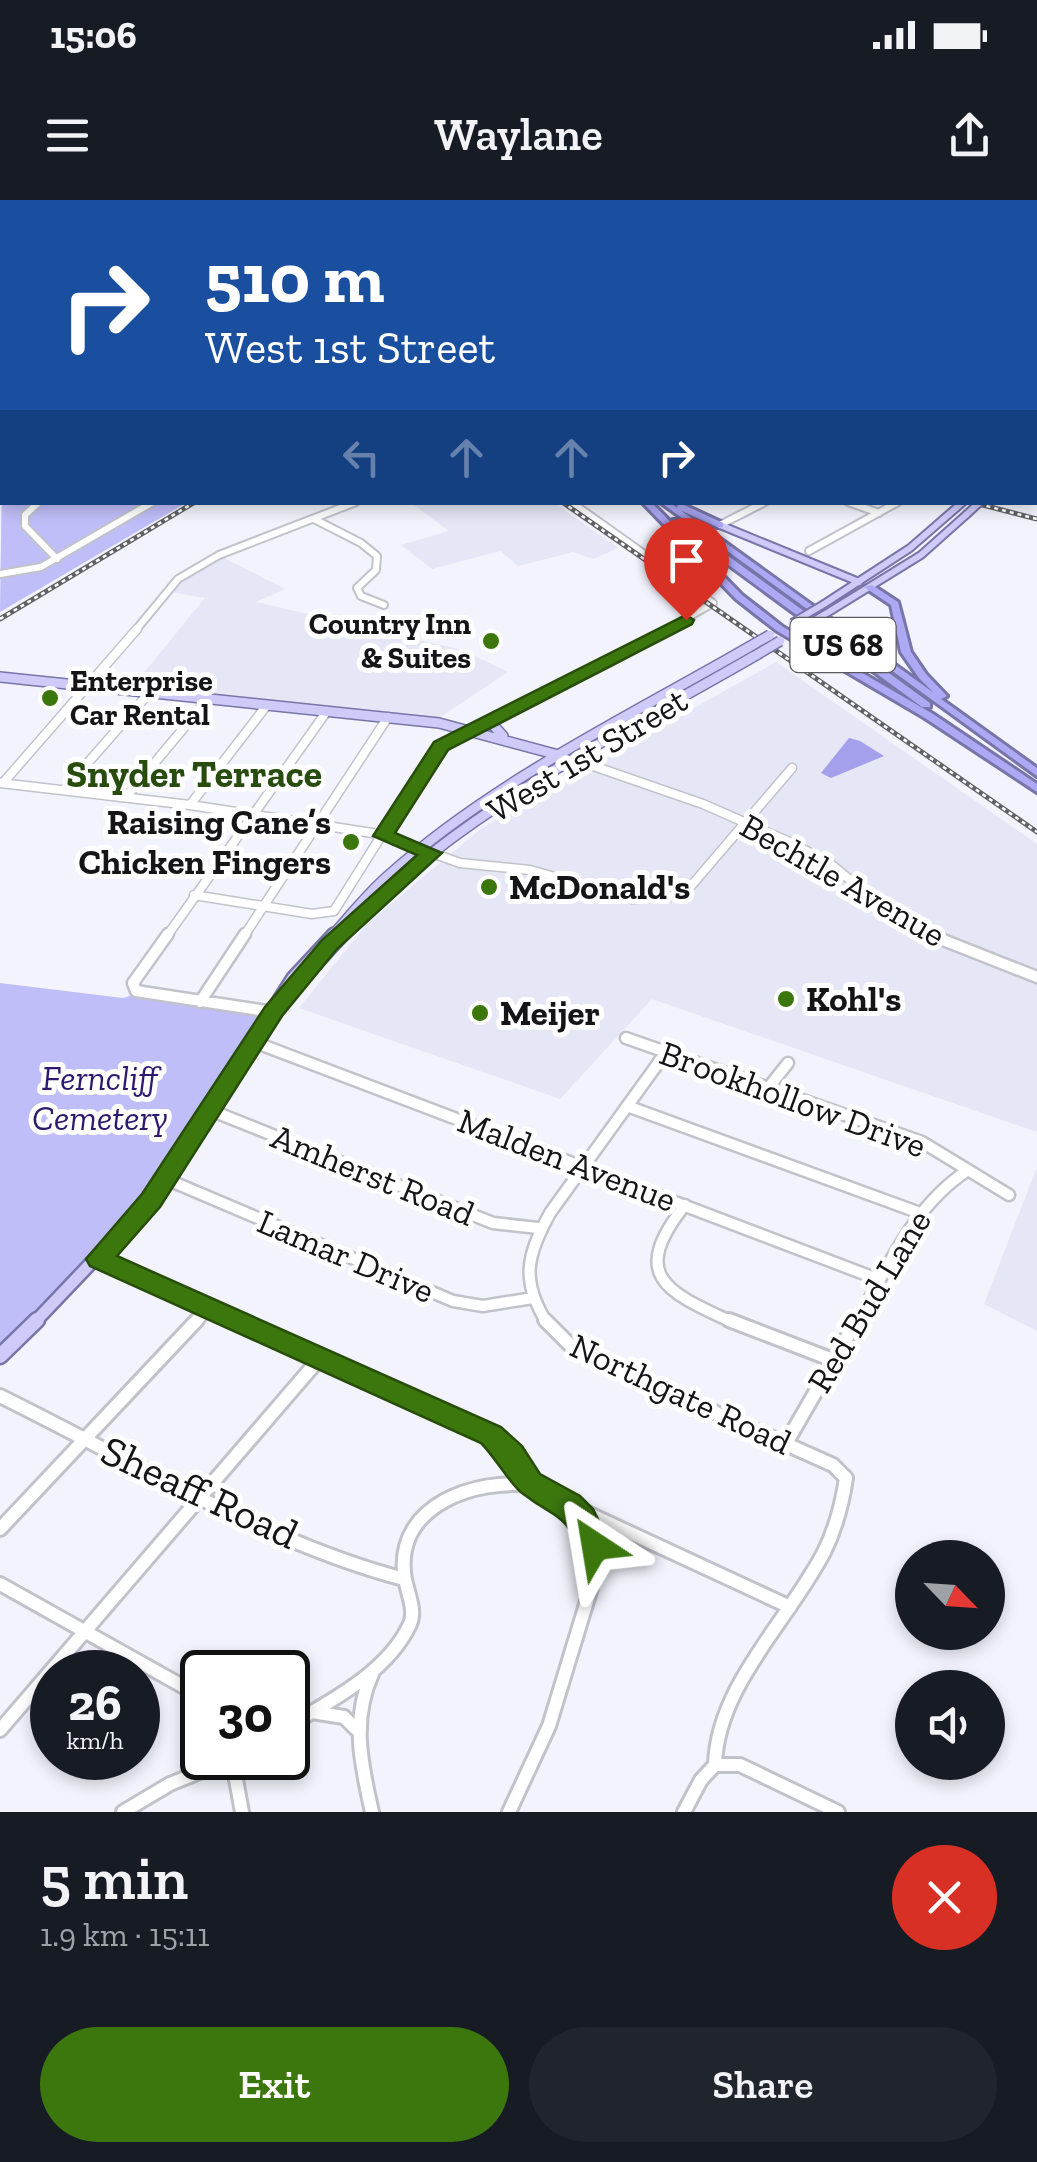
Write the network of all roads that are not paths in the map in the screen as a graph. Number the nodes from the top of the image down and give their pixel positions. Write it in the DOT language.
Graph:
graph roads {
  1 [pos="36,505"];
  2 [pos="147,505"];
  3 [pos="349,505"];
  4 [pos="575,505"];
  5 [pos="651,505"];
  6 [pos="652,505"];
  7 [pos="668,505"];
  8 [pos="680,505"];
  9 [pos="759,505"];
  10 [pos="857,505"];
  11 [pos="892,505"];
  12 [pos="960,505"];
  13 [pos="977,505"];
  14 [pos="879,512"];
  15 [pos="314,519"];
  16 [pos="720,525"];
  17 [pos="809,551"];
  18 [pos="60,557"];
  19 [pos="0,574"];
  20 [pos="864,584"];
  21 [pos="384,605"];
  22 [pos="785,632"];
  23 [pos="0,677"];
  24 [pos="90,686"];
  25 [pos="149,692"];
  26 [pos="208,699"];
  27 [pos="268,705"];
  28 [pos="327,711"];
  29 [pos="496,716"];
  30 [pos="388,718"];
  31 [pos="468,729"];
  32 [pos="984,735"];
  33 [pos="507,740"];
  34 [pos="562,756"];
  35 [pos="576,760"];
  36 [pos="792,768"];
  37 [pos="1037,773"];
  38 [pos="2,783"];
  39 [pos="1037,788"];
  40 [pos="64,790"];
  41 [pos="126,797"];
  42 [pos="190,805"];
  43 [pos="253,814"];
  44 [pos="747,821"];
  45 [pos="317,824"];
  46 [pos="760,827"];
  47 [pos="383,836"];
  48 [pos="735,836"];
  49 [pos="420,848"];
  50 [pos="432,853"];
  51 [pos="194,895"];
  52 [pos="262,906"];
  53 [pos="1037,977"];
  54 [pos="200,1002"];
  55 [pos="273,1012"];
  56 [pos="626,1038"];
  57 [pos="254,1042"];
  58 [pos="667,1051"];
  59 [pos="788,1063"];
  60 [pos="769,1088"];
  61 [pos="627,1106"];
  62 [pos="210,1110"];
  63 [pos="585,1167"];
  64 [pos="968,1170"];
  65 [pos="166,1179"];
  66 [pos="1008,1195"];
  67 [pos="685,1205"];
  68 [pos="920,1213"];
  69 [pos="538,1228"];
  70 [pos="99,1259"];
  71 [pos="880,1280"];
  72 [pos="532,1298"];
  73 [pos="209,1308"];
  74 [pos="0,1356"];
  75 [pos="320,1358"];
  76 [pos="834,1360"];
  77 [pos="0,1396"];
  78 [pos="86,1438"];
  79 [pos="784,1444"];
  80 [pos="533,1486"];
  81 [pos="201,1496"];
  82 [pos="569,1505"];
  83 [pos="0,1529"];
  84 [pos="636,1536"];
  85 [pos="596,1555"];
  86 [pos="404,1579"];
  87 [pos="0,1584"];
  88 [pos="790,1607"];
  89 [pos="84,1631"];
  90 [pos="379,1664"];
  91 [pos="180,1685"];
  92 [pos="312,1712"];
  93 [pos="0,1730"];
  94 [pos="357,1731"];
  95 [pos="715,1765"];
  96 [pos="180,1780"];
  97 [pos="236,1780"];
  98 [pos="122,1812"];
  99 [pos="242,1812"];
  100 [pos="372,1812"];
  101 [pos="509,1812"];
  102 [pos="684,1812"];
  103 [pos="838,1812"];
  1 -- 18 [label="street"];
  2 -- 18 [label="street"];
  3 -- 15 [label="street"];
  4 -- 29 [label="street, West 1st Street"];
  5 -- 22 [label="highway"];
  6 -- 39 [label="highway, US 68"];
  7 -- 32 [label="highway, US 68"];
  8 -- 16 [label="highway"];
  9 -- 16 [label="street"];
  10 -- 14 [label="street"];
  11 -- 14 [label="street"];
  12 -- 20 [label="main road, West 1st Street"];
  13 -- 20 [label="main road, West 1st Street, bridge"];
  14 -- 17 [label="street"];
  15 -- 21 [label="street"];
  15 -- 24 [label="street"];
  16 -- 20 [label="main road"];
  18 -- 19 [label="street"];
  20 -- 22 [label="main road, West 1st Street, bridge"];
  20 -- 22 [label="main road, West 1st Street, bridge"];
  20 -- 32 [label="highway"];
  22 -- 34 [label="main road, West 1st Street, bridge"];
  22 -- 35 [label="main road, West 1st Street, bridge"];
  22 -- 39 [label="highway"];
  23 -- 24 [label="main road, Bechtle Avenue"];
  24 -- 25 [label="main road, Bechtle Avenue"];
  24 -- 38 [label="street"];
  25 -- 26 [label="main road, Bechtle Avenue"];
  25 -- 40 [label="street"];
  26 -- 27 [label="main road, Bechtle Avenue"];
  26 -- 41 [label="street"];
  27 -- 28 [label="main road, Bechtle Avenue"];
  27 -- 42 [label="street"];
  28 -- 30 [label="main road, Bechtle Avenue"];
  28 -- 43 [label="street"];
  29 -- 31 [label="street, West 1st Street"];
  29 -- 33 [label="main road"];
  30 -- 31 [label="main road, Bechtle Avenue"];
  30 -- 45 [label="street"];
  31 -- 33 [label="main road, Bechtle Avenue"];
  31 -- 47 [label="street, West 1st Street"];
  32 -- 37 [label="highway, US 68"];
  33 -- 34 [label="main road, Bechtle Avenue"];
  34 -- 35 [label="main road, Bechtle Avenue"];
  34 -- 49 [label="main road, West 1st Street"];
  35 -- 44 [label="street, Bechtle Avenue"];
  35 -- 50 [label="main road, West 1st Street"];
  36 -- 44 [label="street"];
  38 -- 40 [label="street"];
  40 -- 41 [label="street"];
  41 -- 42 [label="street"];
  42 -- 43 [label="street"];
  43 -- 45 [label="street"];
  43 -- 51 [label="street"];
  44 -- 46 [label="street, Bechtle Avenue"];
  44 -- 48 [label="street"];
  45 -- 47 [label="street"];
  45 -- 52 [label="street"];
  46 -- 48 [label="street"];
  46 -- 53 [label="street, Bechtle Avenue"];
  47 -- 49 [label="street"];
  47 -- 52 [label="street, West 1st Street"];
  48 -- 50 [label="street"];
  49 -- 50 [label="street"];
  49 -- 55 [label="main road, West 1st Street"];
  50 -- 55 [label="main road, West 1st Street"];
  51 -- 52 [label="street"];
  51 -- 54 [label="street"];
  52 -- 54 [label="street"];
  54 -- 55 [label="street"];
  55 -- 57 [label="main road, West 1st Street"];
  56 -- 58 [label="street, Brookhollow Drive"];
  57 -- 62 [label="main road, West 1st Street"];
  57 -- 63 [label="street, Malden Avenue"];
  58 -- 60 [label="street, Brookhollow Drive"];
  58 -- 61 [label="street"];
  59 -- 60 [label="street"];
  60 -- 64 [label="street, Brookhollow Drive"];
  61 -- 63 [label="street"];
  61 -- 68 [label="street"];
  62 -- 65 [label="main road, West 1st Street"];
  62 -- 69 [label="street, Amherst Road"];
  63 -- 67 [label="street, Malden Avenue"];
  63 -- 69 [label="street"];
  64 -- 66 [label="street, Brookhollow Drive"];
  64 -- 68 [label="street, Red Bud Lane"];
  65 -- 70 [label="main road, West 1st Street"];
  65 -- 72 [label="street, Lamar Drive"];
  67 -- 71 [label="street, Malden Avenue"];
  67 -- 76 [label="street"];
  68 -- 71 [label="street, Red Bud Lane"];
  69 -- 72 [label="street"];
  70 -- 73 [label="street"];
  70 -- 74 [label="main road, West 1st Street"];
  71 -- 76 [label="street, Red Bud Lane"];
  72 -- 79 [label="street, Northgate Road"];
  73 -- 75 [label="street"];
  73 -- 78 [label="street"];
  75 -- 80 [label="street"];
  75 -- 81 [label="street"];
  76 -- 79 [label="street, Red Bud Lane"];
  77 -- 78 [label="street, Sheaff Road"];
  78 -- 81 [label="street, Sheaff Road"];
  78 -- 83 [label="street"];
  79 -- 88 [label="street, Northgate Road"];
  80 -- 82 [label="street"];
  80 -- 86 [label="street"];
  81 -- 86 [label="street, Sheaff Road"];
  81 -- 89 [label="street"];
  82 -- 84 [label="street"];
  82 -- 85 [label="street"];
  84 -- 85 [label="street"];
  84 -- 88 [label="street"];
  85 -- 101 [label="street"];
  86 -- 90 [label="street"];
  87 -- 89 [label="street"];
  88 -- 95 [label="street"];
  89 -- 91 [label="street"];
  89 -- 93 [label="street"];
  90 -- 92 [label="street"];
  90 -- 94 [label="street"];
  92 -- 94 [label="street"];
  94 -- 100 [label="street"];
  95 -- 102 [label="street"];
  95 -- 103 [label="street"];
  96 -- 98 [label="street"];
  97 -- 99 [label="street"];
}
